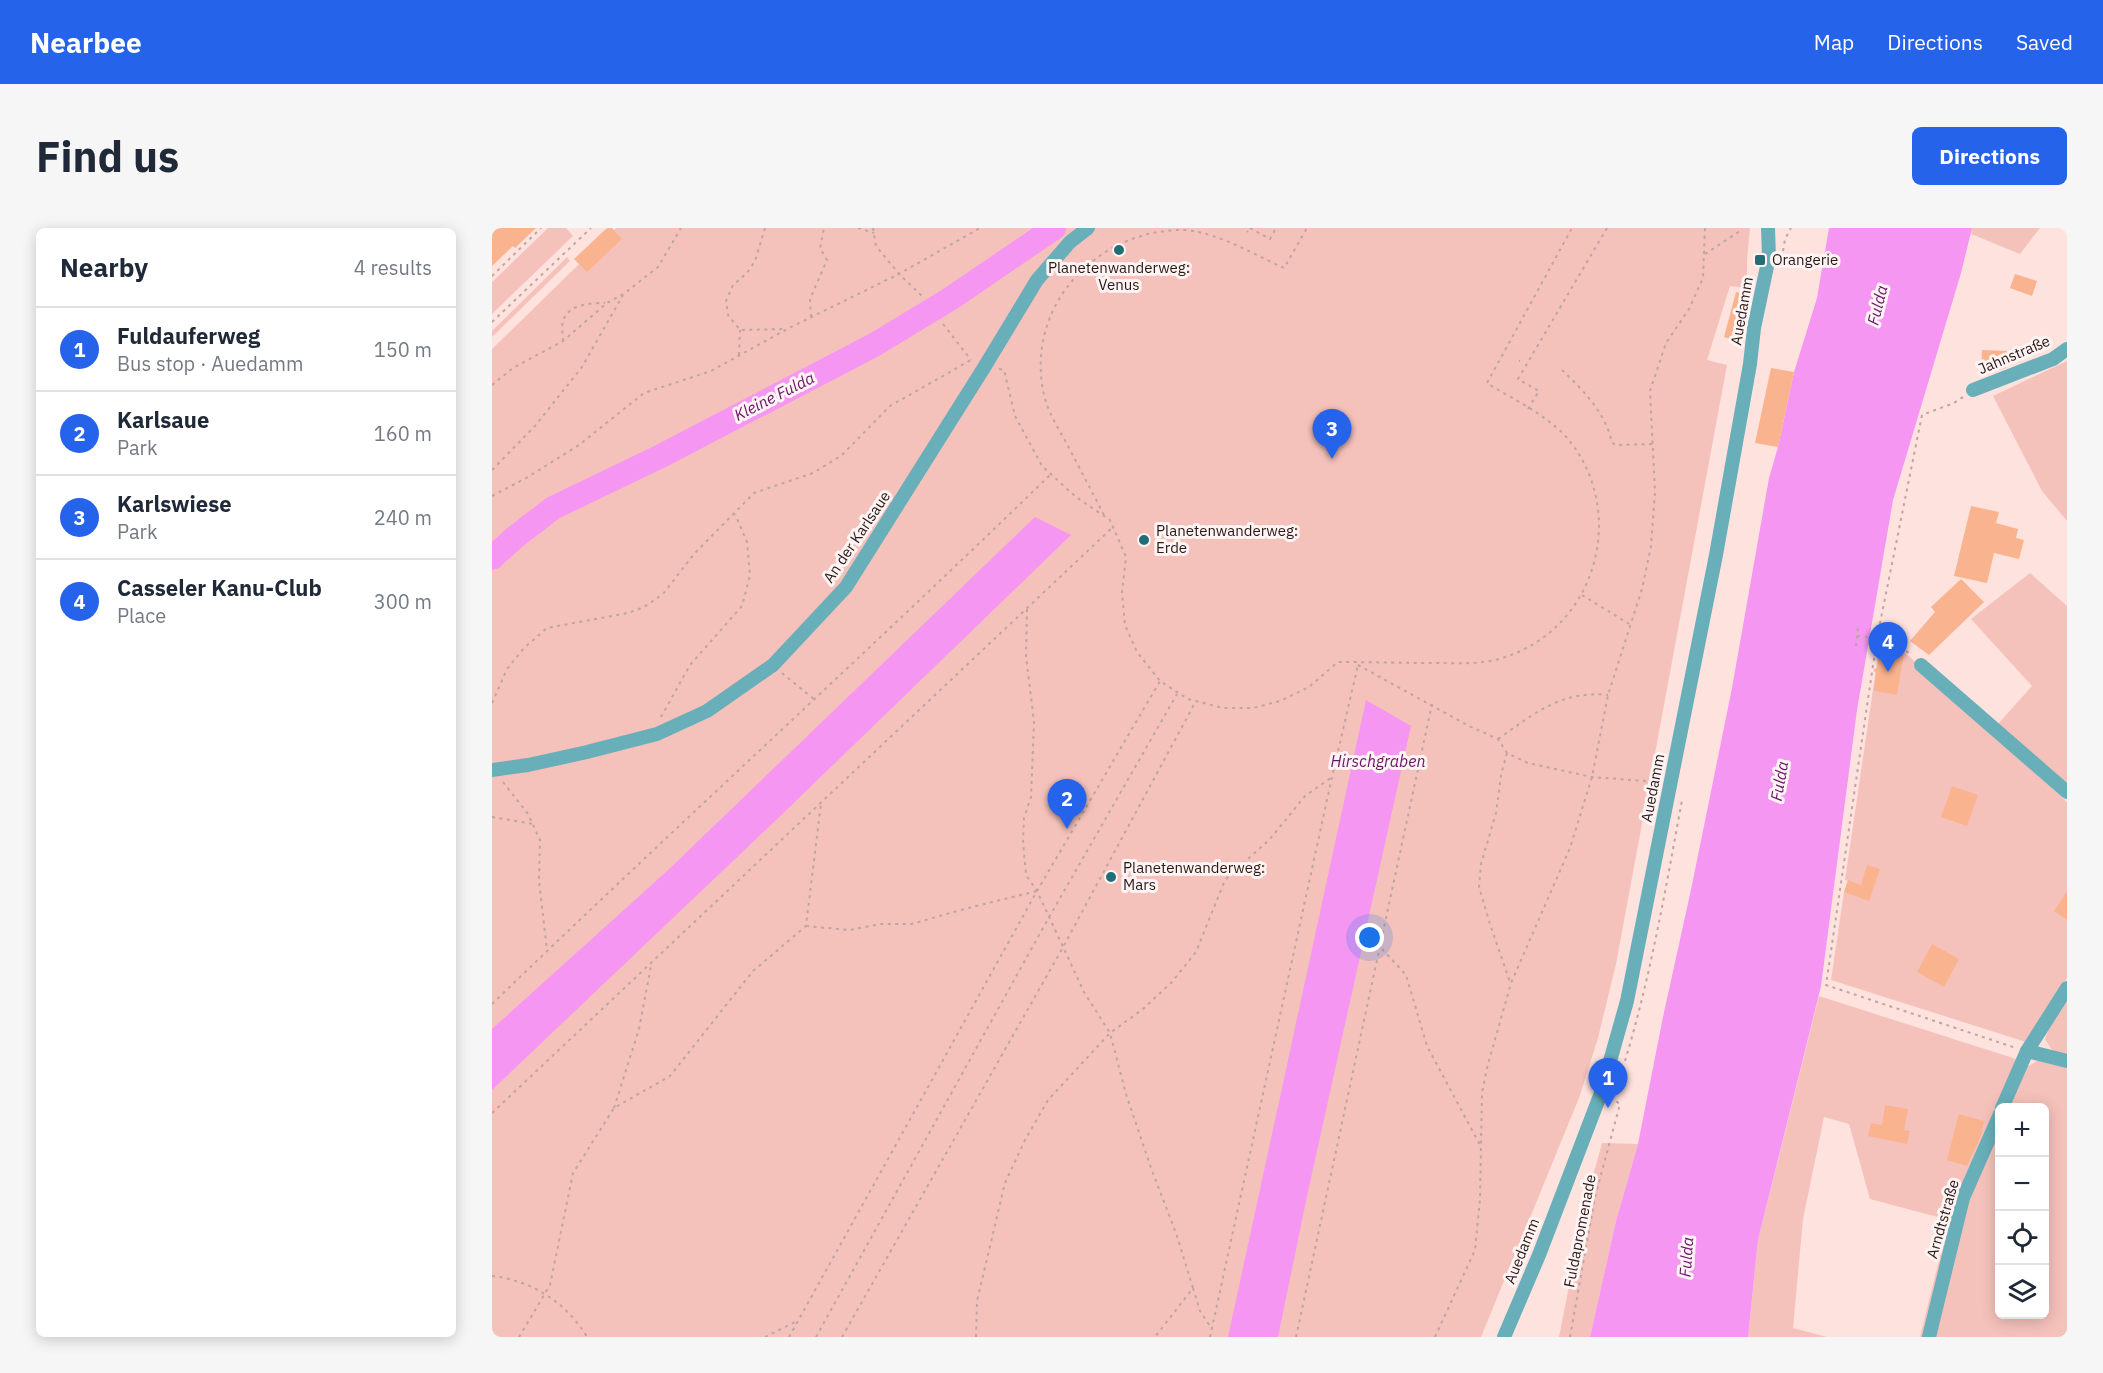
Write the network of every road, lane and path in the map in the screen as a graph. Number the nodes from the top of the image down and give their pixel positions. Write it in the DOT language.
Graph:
graph roads {
  1 [pos="542,228"];
  2 [pos="591,228"];
  3 [pos="681,228"];
  4 [pos="765,228"];
  5 [pos="824,228"];
  6 [pos="858,228"];
  7 [pos="873,228"];
  8 [pos="980,228"];
  9 [pos="1088,228"];
  10 [pos="1276,228"];
  11 [pos="1307,228"];
  12 [pos="1572,228"];
  13 [pos="1607,228"];
  14 [pos="1706,228"];
  15 [pos="1768,228"];
  16 [pos="1249,230"];
  17 [pos="1740,231"];
  18 [pos="874,233"];
  19 [pos="1705,255"];
  20 [pos="899,274"];
  21 [pos="492,276"];
  22 [pos="625,293"];
  23 [pos="922,296"];
  24 [pos="607,303"];
  25 [pos="812,317"];
  26 [pos="492,322"];
  27 [pos="943,324"];
  28 [pos="789,328"];
  29 [pos="740,330"];
  30 [pos="563,341"];
  31 [pos="2067,349"];
  32 [pos="739,356"];
  33 [pos="971,360"];
  34 [pos="985,366"];
  35 [pos="1004,370"];
  36 [pos="1562,370"];
  37 [pos="492,385"];
  38 [pos="1973,390"];
  39 [pos="1528,409"];
  40 [pos="1653,444"];
  41 [pos="492,470"];
  42 [pos="1051,474"];
  43 [pos="492,496"];
  44 [pos="734,513"];
  45 [pos="1105,517"];
  46 [pos="1113,527"];
  47 [pos="1582,595"];
  48 [pos="1028,609"];
  49 [pos="1631,625"];
  50 [pos="1858,626"];
  51 [pos="1857,636"];
  52 [pos="1877,638"];
  53 [pos="1856,646"];
  54 [pos="1352,662"];
  55 [pos="773,665"];
  56 [pos="1358,665"];
  57 [pos="1921,665"];
  58 [pos="1160,681"];
  59 [pos="1178,693"];
  60 [pos="1608,695"];
  61 [pos="815,700"];
  62 [pos="1196,701"];
  63 [pos="492,702"];
  64 [pos="1432,704"];
  65 [pos="657,734"];
  66 [pos="1497,739"];
  67 [pos="1507,753"];
  68 [pos="493,770"];
  69 [pos="1332,777"];
  70 [pos="1593,777"];
  71 [pos="1671,783"];
  72 [pos="2067,792"];
  73 [pos="821,803"];
  74 [pos="492,817"];
  75 [pos="533,824"];
  76 [pos="1037,891"];
  77 [pos="1048,919"];
  78 [pos="806,926"];
  79 [pos="1381,948"];
  80 [pos="1062,949"];
  81 [pos="547,950"];
  82 [pos="651,964"];
  83 [pos="1511,983"];
  84 [pos="2067,988"];
  85 [pos="492,1003"];
  86 [pos="1110,1033"];
  87 [pos="2027,1051"];
  88 [pos="2067,1061"];
  89 [pos="1612,1099"];
  90 [pos="2004,1103"];
  91 [pos="614,1108"];
  92 [pos="492,1113"];
  93 [pos="1995,1125"];
  94 [pos="1481,1147"];
  95 [pos="492,1276"];
  96 [pos="1193,1288"];
  97 [pos="546,1293"];
  98 [pos="797,1322"];
  99 [pos="1212,1329"];
  100 [pos="519,1337"];
  101 [pos="587,1337"];
  102 [pos="765,1337"];
  103 [pos="789,1337"];
  104 [pos="816,1337"];
  105 [pos="842,1337"];
  106 [pos="976,1337"];
  107 [pos="1155,1337"];
  108 [pos="1210,1337"];
  109 [pos="1296,1337"];
  110 [pos="1435,1337"];
  111 [pos="1504,1337"];
  112 [pos="1570,1337"];
  113 [pos="1929,1337"];
  1 -- 21 [label="path"];
  2 -- 26 [label="path"];
  3 -- 22 [label="path"];
  4 -- 29 [label="path"];
  5 -- 25 [label="path"];
  6 -- 18 [label="path"];
  7 -- 18 [label="path"];
  8 -- 20 [label="path"];
  9 -- 34 [label="street, An der Karlsaue"];
  10 -- 16 [label="path"];
  11 -- 45 [label="path"];
  12 -- 39 [label="path"];
  13 -- 39 [label="path"];
  14 -- 19 [label="path"];
  15 -- 71 [label="street, Auedamm"];
  17 -- 19 [label="path"];
  18 -- 20 [label="path"];
  19 -- 40 [label="path"];
  20 -- 23 [label="path"];
  20 -- 25 [label="path"];
  22 -- 24 [label="path"];
  22 -- 41 [label="path"];
  24 -- 30 [label="path"];
  24 -- 30 [label="path"];
  25 -- 28 [label="path"];
  27 -- 33 [label="path"];
  28 -- 29 [label="path"];
  28 -- 32 [label="path"];
  29 -- 32 [label="path"];
  30 -- 37 [label="path"];
  31 -- 38 [label="street, Jahnstraße"];
  32 -- 43 [label="path"];
  33 -- 34 [label="path"];
  33 -- 44 [label="path"];
  34 -- 55 [label="street, An der Karlsaue"];
  35 -- 42 [label="path"];
  36 -- 40 [label="path"];
  38 -- 52 [label="path"];
  39 -- 47 [label="path"];
  40 -- 49 [label="path"];
  42 -- 45 [label="path"];
  42 -- 61 [label="path"];
  44 -- 63 [label="path"];
  44 -- 65 [label="path"];
  45 -- 46 [label="path"];
  46 -- 48 [label="path"];
  46 -- 58 [label="path"];
  47 -- 49 [label="path"];
  47 -- 54 [label="path"];
  48 -- 73 [label="path"];
  48 -- 76 [label="path"];
  49 -- 60 [label="path"];
  50 -- 51 [label="path"];
  51 -- 52 [label="path"];
  51 -- 53 [label="path"];
  52 -- 57 [label="path"];
  52 -- 87 [label="path"];
  54 -- 56 [label="path"];
  54 -- 62 [label="path"];
  55 -- 61 [label="path"];
  55 -- 65 [label="street, An der Karlsaue"];
  56 -- 64 [label="path"];
  56 -- 69 [label="path"];
  57 -- 72 [label="street"];
  58 -- 59 [label="path"];
  58 -- 76 [label="path"];
  59 -- 62 [label="path"];
  59 -- 77 [label="path"];
  60 -- 66 [label="path"];
  60 -- 70 [label="path"];
  61 -- 81 [label="path"];
  62 -- 80 [label="path"];
  64 -- 66 [label="path"];
  64 -- 79 [label="path"];
  65 -- 68 [label="street, An der Karlsaue"];
  66 -- 67 [label="path"];
  67 -- 70 [label="path"];
  67 -- 83 [label="path"];
  68 -- 75 [label="path"];
  69 -- 86 [label="path"];
  69 -- 99 [label="path"];
  70 -- 71 [label="path"];
  70 -- 83 [label="path"];
  71 -- 111 [label="street, Auedamm"];
  73 -- 78 [label="path"];
  73 -- 82 [label="path"];
  74 -- 75 [label="path"];
  75 -- 81 [label="path"];
  76 -- 77 [label="path"];
  76 -- 78 [label="path"];
  76 -- 98 [label="path"];
  77 -- 80 [label="path"];
  77 -- 104 [label="path"];
  78 -- 91 [label="path"];
  79 -- 94 [label="path"];
  79 -- 109 [label="path"];
  80 -- 86 [label="path"];
  80 -- 105 [label="path"];
  81 -- 85 [label="path"];
  82 -- 91 [label="path"];
  82 -- 92 [label="path"];
  83 -- 94 [label="path"];
  84 -- 87 [label="street"];
  86 -- 96 [label="path"];
  86 -- 106 [label="path"];
  87 -- 88 [label="street"];
  87 -- 90 [label="street"];
  89 -- 112 [label="path, Fuldapromenade"];
  91 -- 97 [label="path"];
  93 -- 113 [label="street, Arndtstraße"];
  94 -- 110 [label="path"];
  95 -- 97 [label="path"];
  96 -- 99 [label="path"];
  96 -- 107 [label="path"];
  97 -- 100 [label="path"];
  97 -- 101 [label="path"];
  98 -- 102 [label="path"];
  98 -- 103 [label="path"];
  99 -- 108 [label="path"];
}
